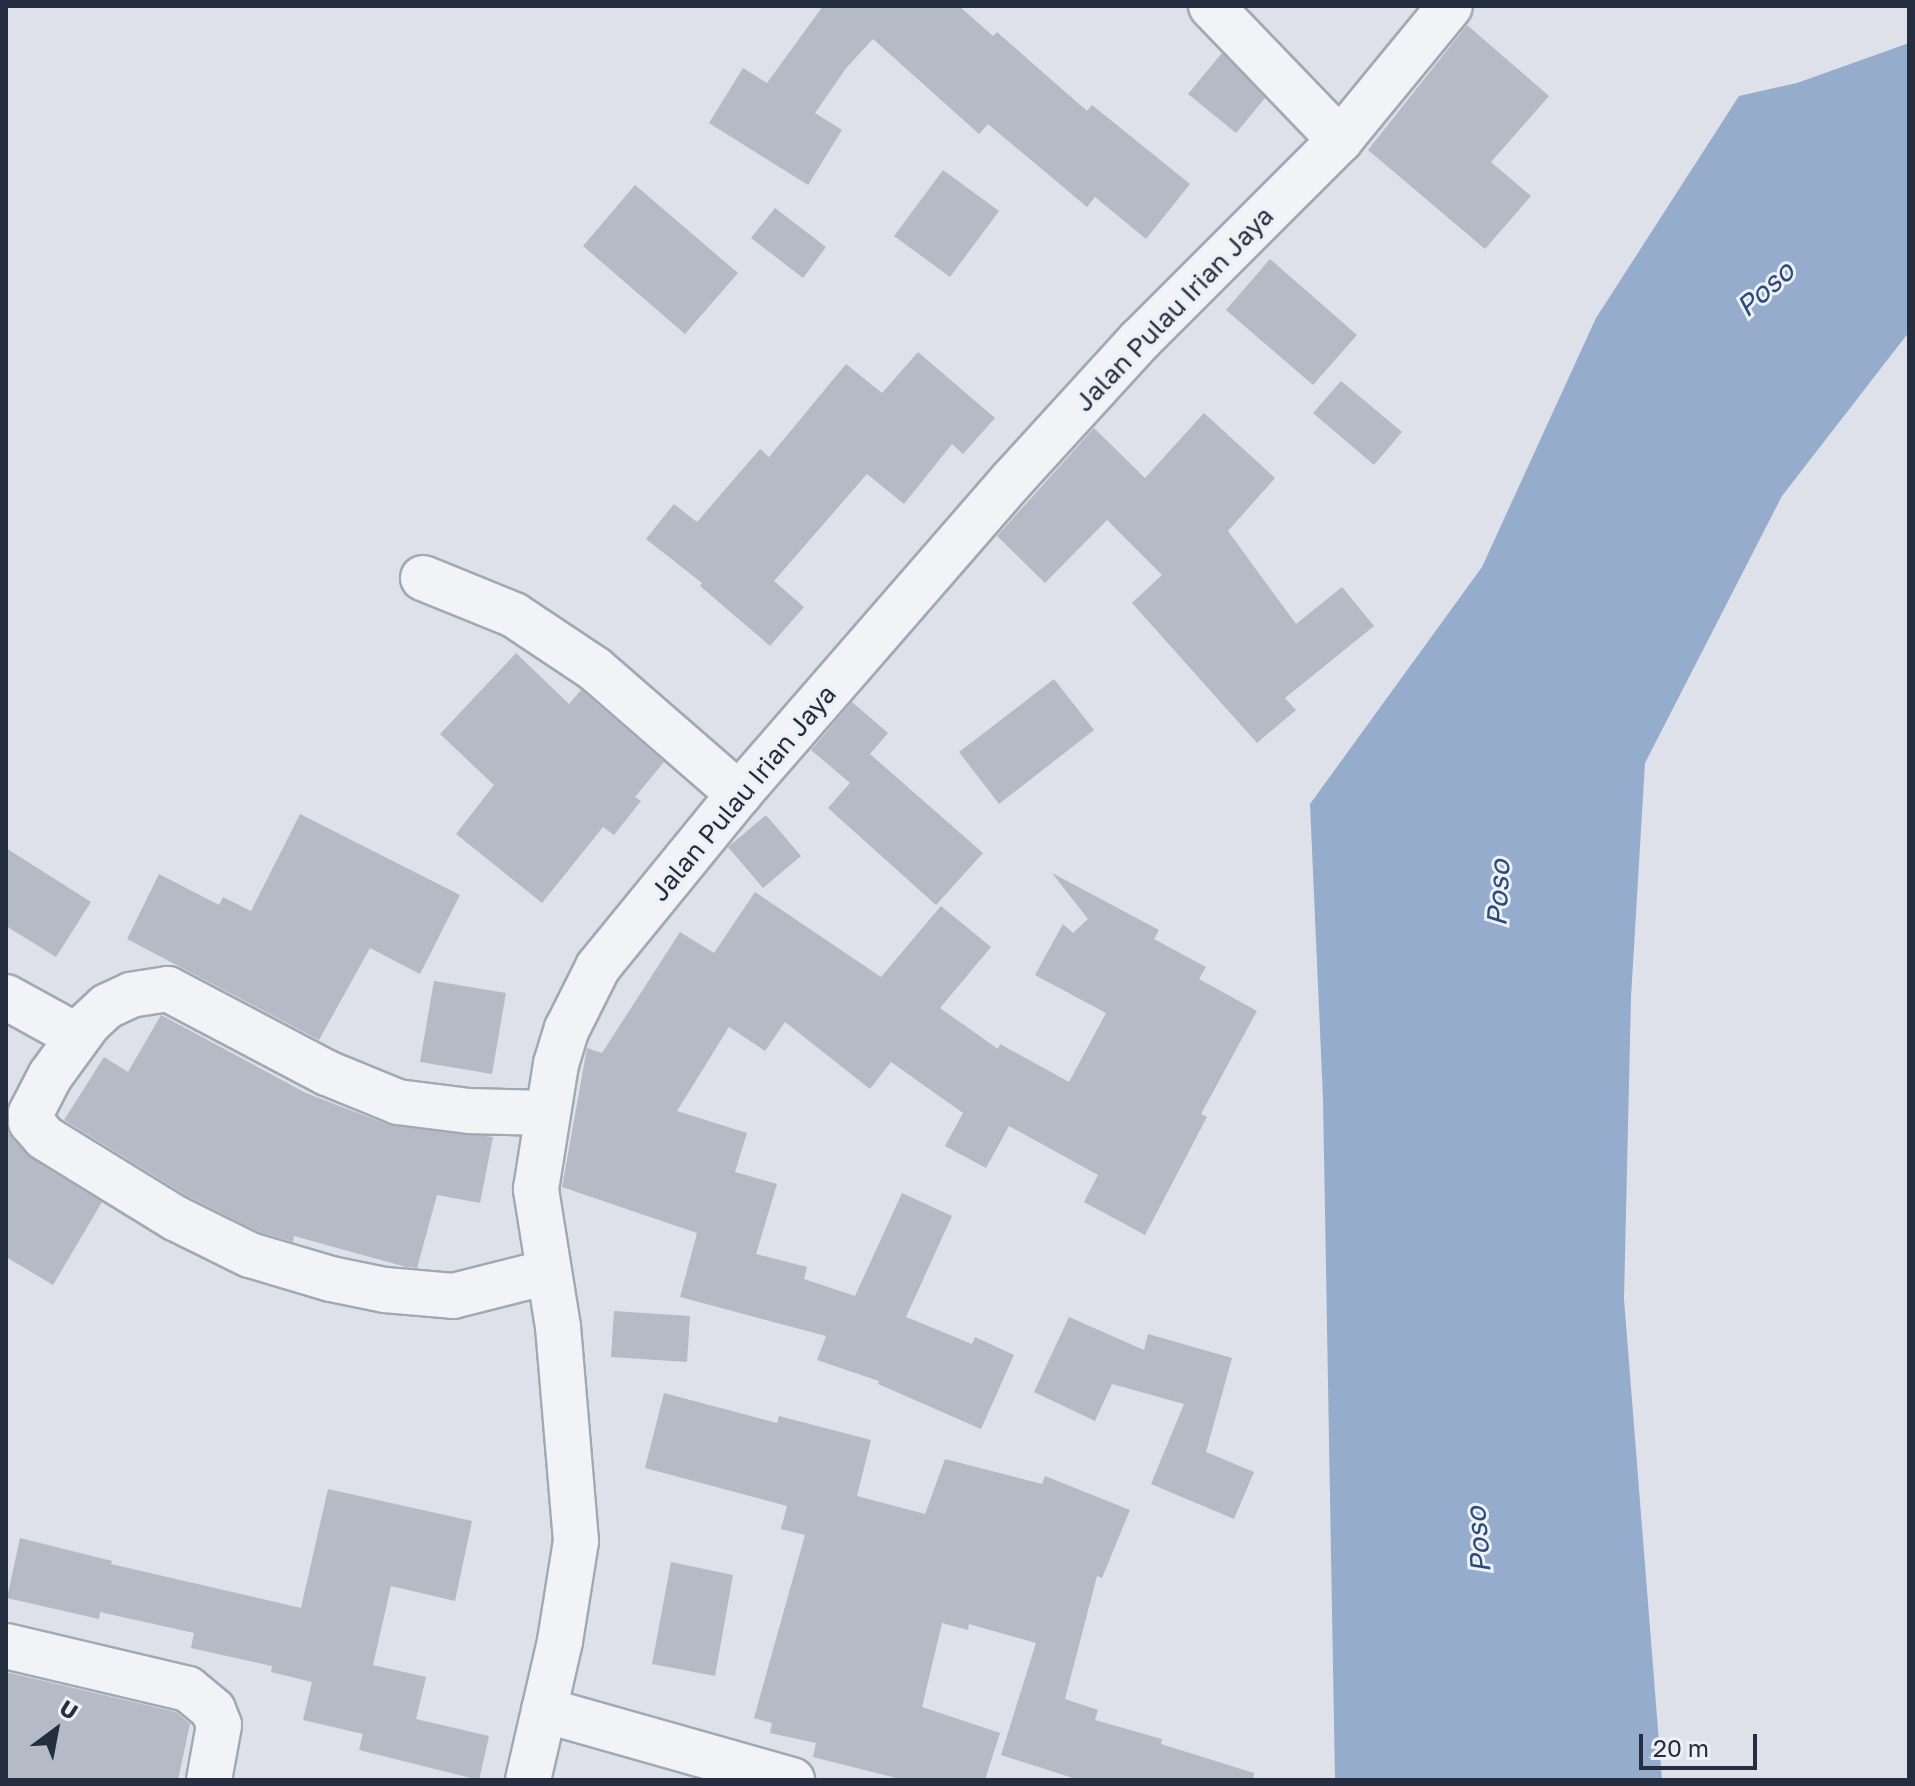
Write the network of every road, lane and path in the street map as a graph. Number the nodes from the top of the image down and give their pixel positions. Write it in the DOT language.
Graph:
graph roads {
  1 [pos="1211,6"];
  2 [pos="1450,6"];
  3 [pos="1340,140"];
  4 [pos="423,578"];
  5 [pos="739,794"];
  6 [pos="6,997"];
  7 [pos="77,1036"];
  8 [pos="545,1113"];
  9 [pos="548,1272"];
  10 [pos="6,1646"];
  11 [pos="544,1710"];
  12 [pos="209,1780"];
  13 [pos="528,1780"];
  14 [pos="792,1780"];
  1 -- 3 [label="street"];
  2 -- 3 [label="street, Jalan Pulau Irian Jaya"];
  3 -- 5 [label="street, Jalan Pulau Irian Jaya"];
  4 -- 5 [label="street"];
  5 -- 8 [label="street, Jalan Pulau Irian Jaya"];
  6 -- 7 [label="street"];
  7 -- 8 [label="street"];
  7 -- 9 [label="street"];
  8 -- 9 [label="street, Jalan Pulau Irian Jaya"];
  9 -- 11 [label="street, Jalan Pulau Irian Jaya"];
  10 -- 12 [label="street"];
  11 -- 13 [label="street, Jalan Pulau Irian Jaya"];
  11 -- 14 [label="street"];
}
